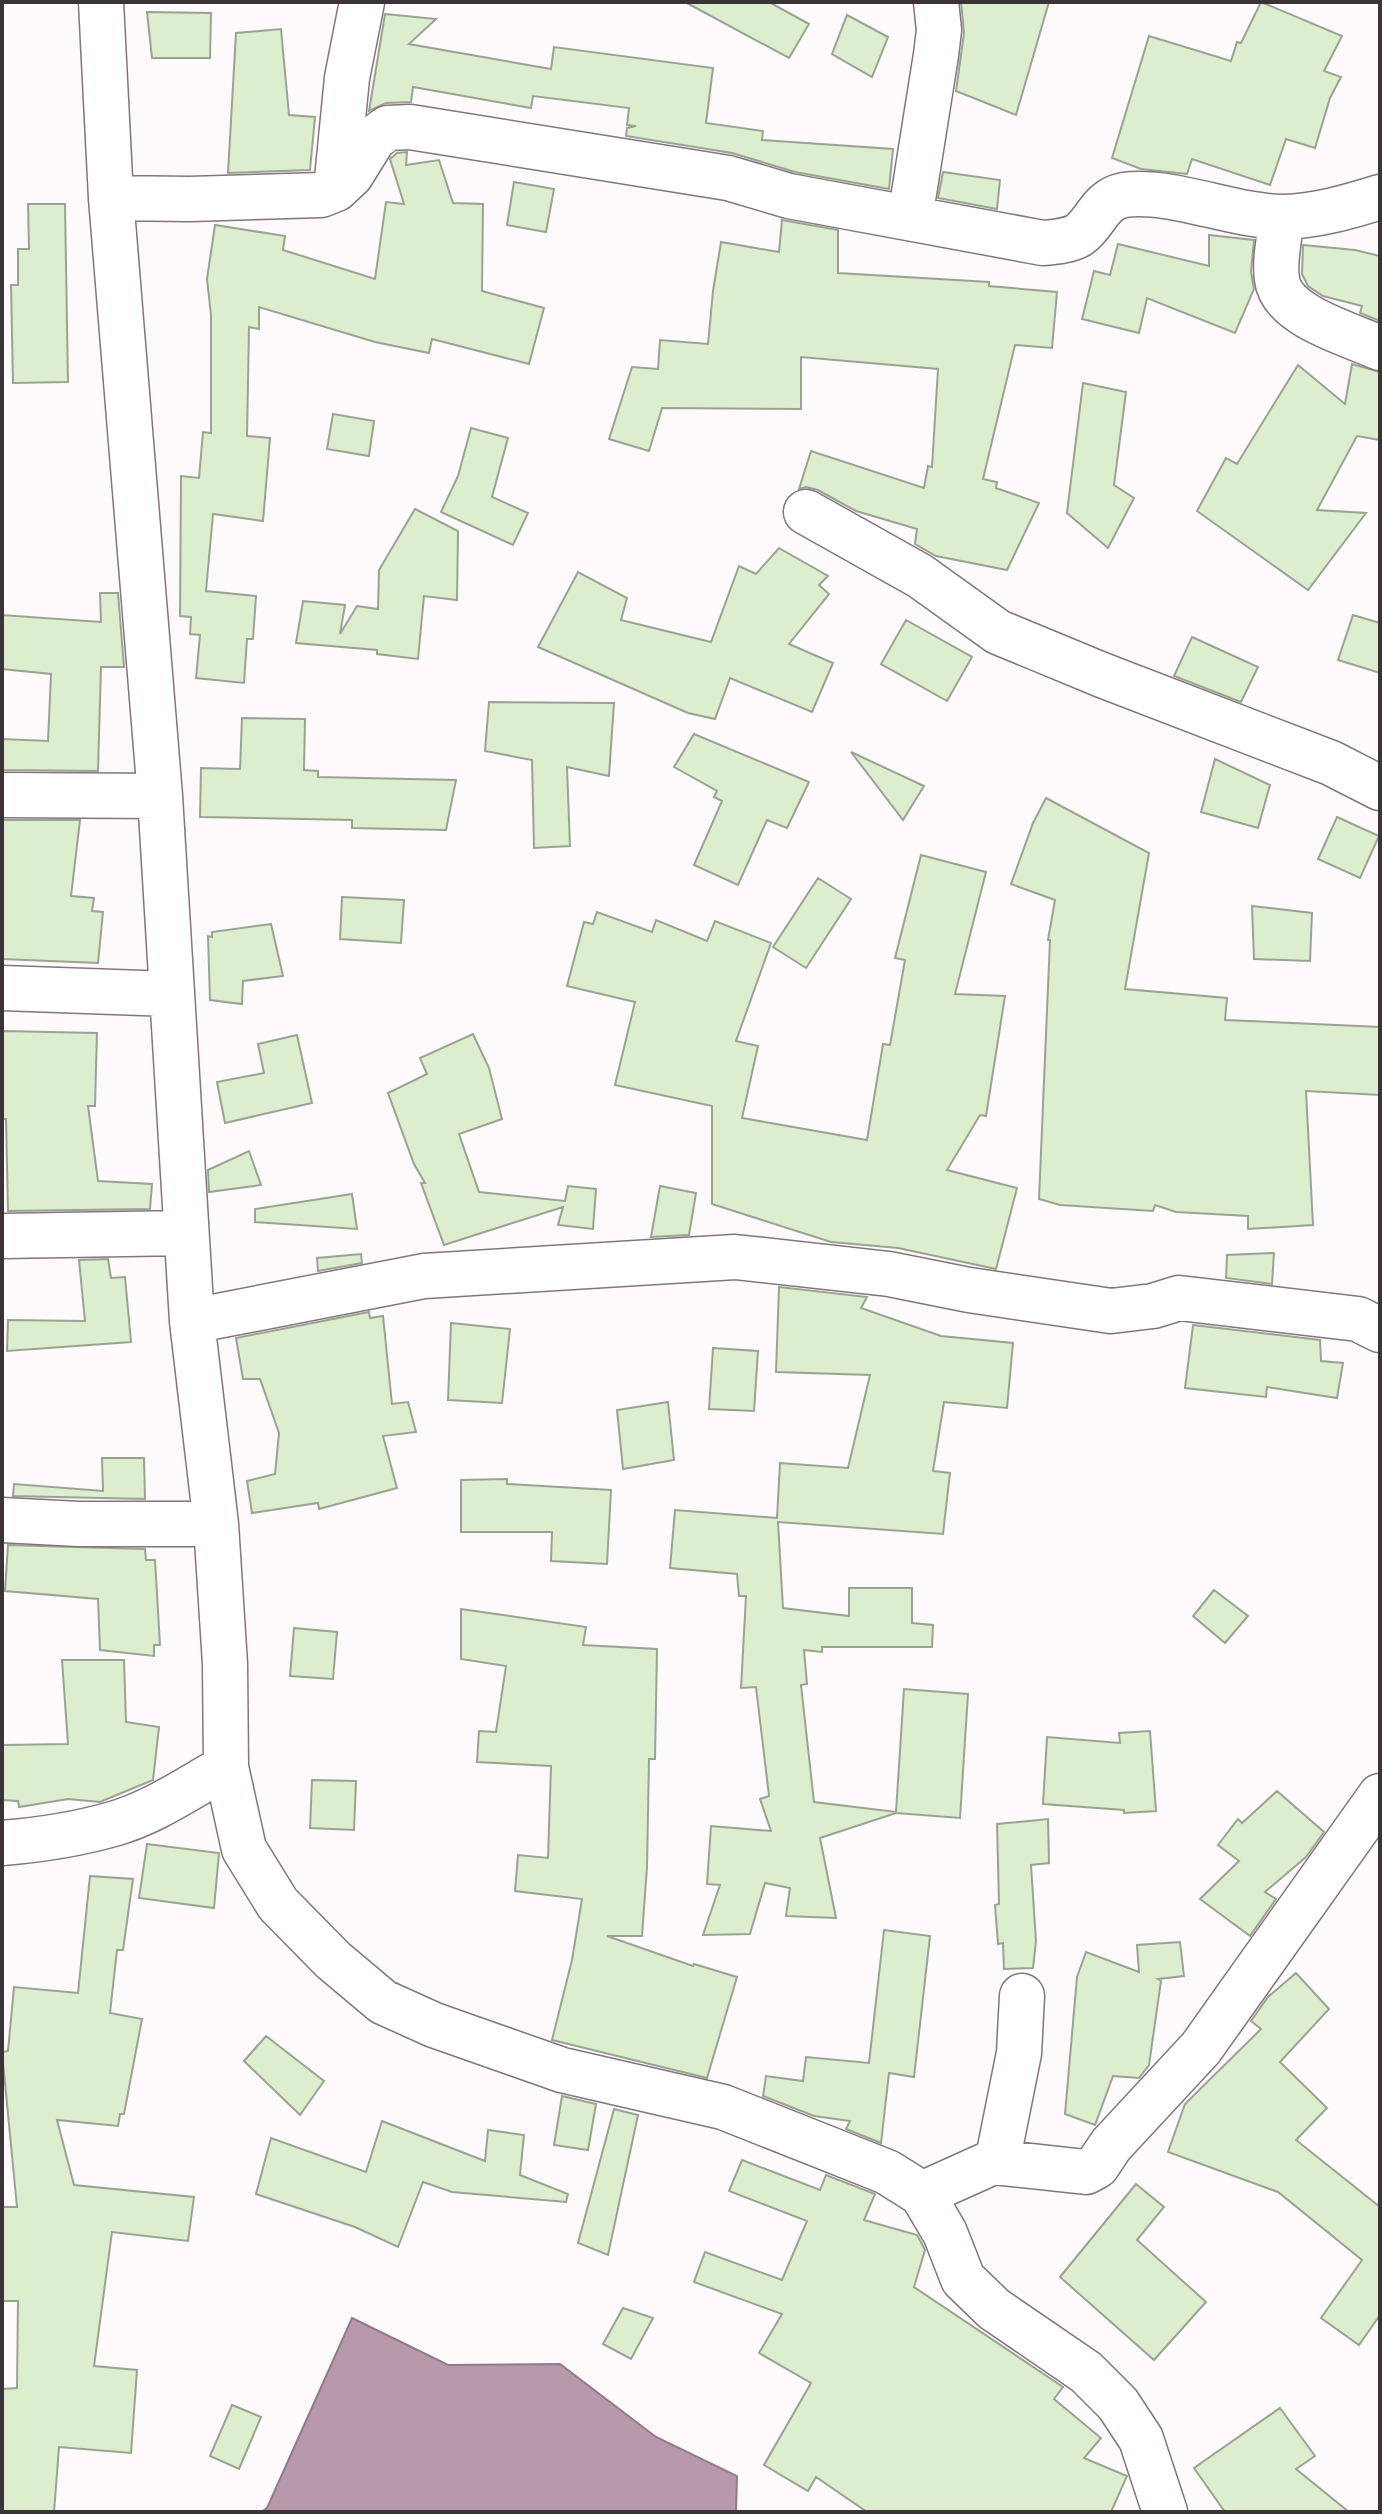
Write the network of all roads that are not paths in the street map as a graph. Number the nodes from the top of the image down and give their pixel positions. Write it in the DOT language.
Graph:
graph roads {
  1 [pos="101,2"];
  2 [pos="362,2"];
  3 [pos="936,2"];
  4 [pos="336,189"];
  5 [pos="1380,197"];
  6 [pos="111,198"];
  7 [pos="1282,217"];
  8 [pos="910,218"];
  9 [pos="1380,348"];
  10 [pos="806,512"];
  11 [pos="1380,788"];
  12 [pos="2,795"];
  13 [pos="160,796"];
  14 [pos="2,988"];
  15 [pos="171,994"];
  16 [pos="186,1233"];
  17 [pos="2,1236"];
  18 [pos="192,1321"];
  19 [pos="1380,1330"];
  20 [pos="2,1520"];
  21 [pos="216,1524"];
  22 [pos="226,1767"];
  23 [pos="1380,1796"];
  24 [pos="2,1843"];
  25 [pos="1022,1996"];
  26 [pos="993,2162"];
  27 [pos="922,2194"];
  28 [pos="1165,2512"];
  1 -- 6 [label="street"];
  2 -- 4 [label="street"];
  3 -- 8 [label="street"];
  4 -- 6 [label="street"];
  4 -- 8 [label="street"];
  5 -- 7 [label="street"];
  6 -- 13 [label="street"];
  7 -- 8 [label="street"];
  7 -- 9 [label="street"];
  10 -- 11 [label="street"];
  12 -- 13 [label="street"];
  13 -- 15 [label="street"];
  14 -- 15 [label="street"];
  15 -- 16 [label="street"];
  16 -- 17 [label="street"];
  16 -- 18 [label="street"];
  18 -- 19 [label="street"];
  18 -- 21 [label="street"];
  20 -- 21 [label="street"];
  21 -- 22 [label="street"];
  22 -- 24 [label="street"];
  22 -- 27 [label="street"];
  23 -- 26 [label="street"];
  25 -- 26 [label="street"];
  26 -- 27 [label="street"];
  27 -- 28 [label="street"];
}
